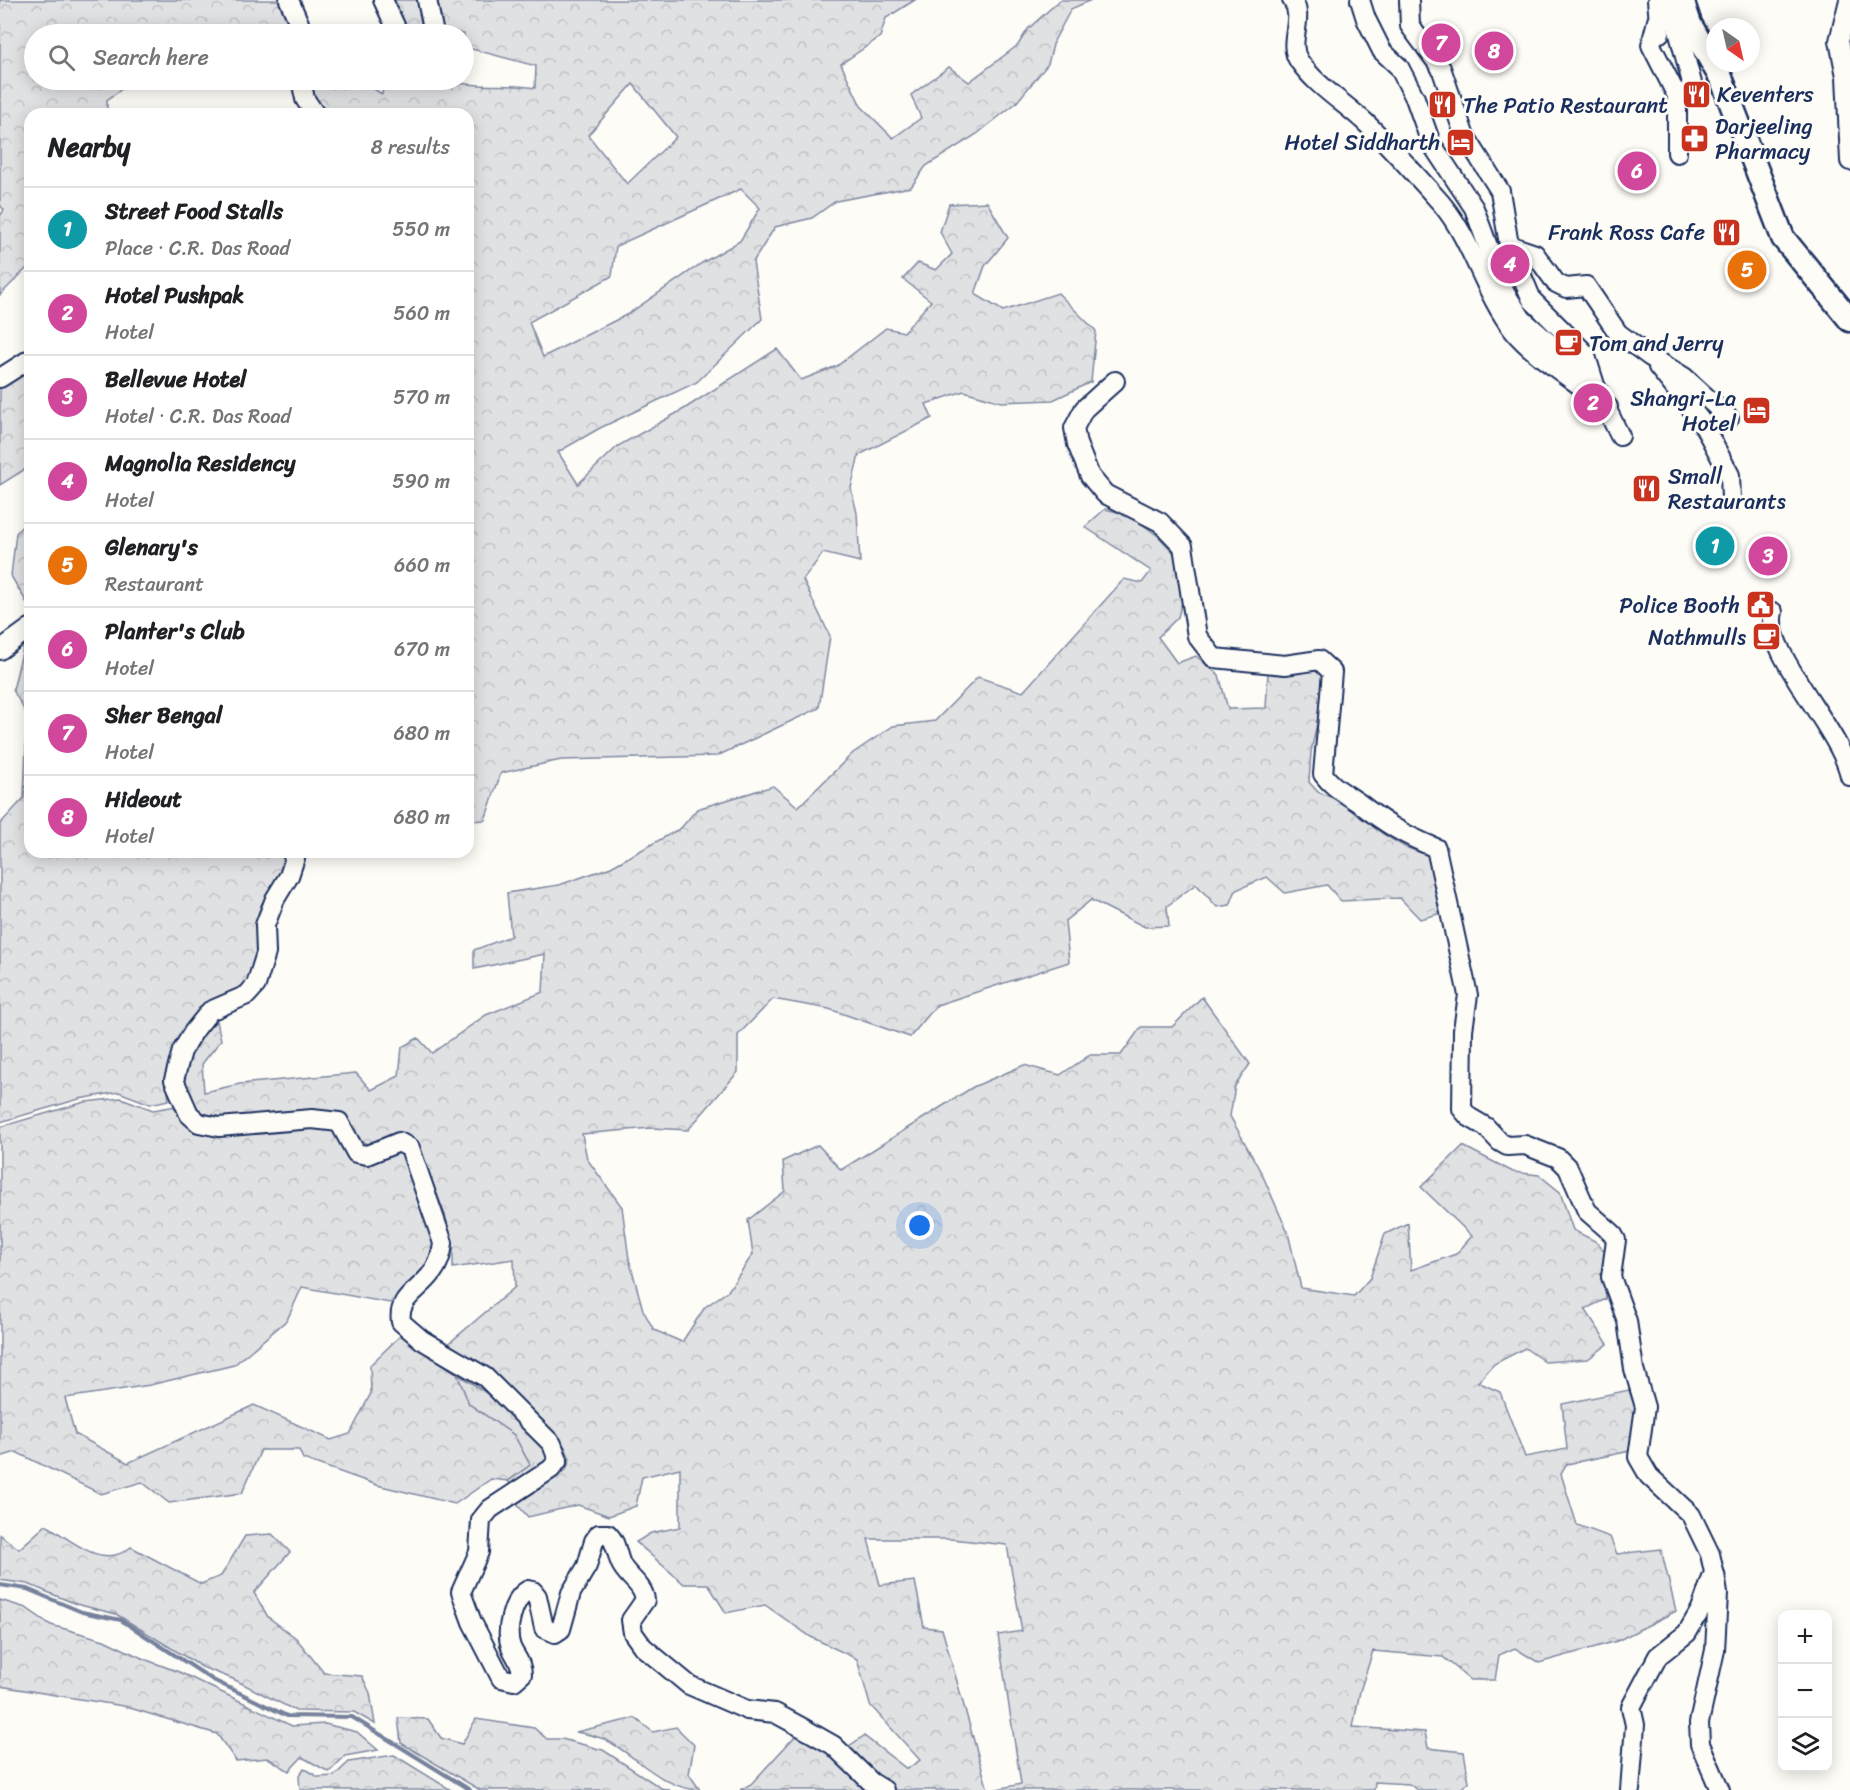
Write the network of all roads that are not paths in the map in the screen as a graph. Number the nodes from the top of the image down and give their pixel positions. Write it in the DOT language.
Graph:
graph roads {
  1 [pos="289,0"];
  2 [pos="383,0"];
  3 [pos="427,0"];
  4 [pos="1292,0"];
  5 [pos="1360,0"];
  6 [pos="1409,0"];
  7 [pos="1657,0"];
  8 [pos="1670,0"];
  9 [pos="1682,0"];
  10 [pos="1849,0"];
  11 [pos="1657,21"];
  12 [pos="299,24"];
  13 [pos="394,24"];
  14 [pos="432,24"];
  15 [pos="303,90"];
  16 [pos="311,108"];
  17 [pos="1677,153"];
  18 [pos="1850,161"];
  19 [pos="1509,245"];
  20 [pos="1850,320"];
  21 [pos="1649,356"];
  22 [pos="24,363"];
  23 [pos="0,378"];
  24 [pos="1114,381"];
  25 [pos="1595,385"];
  26 [pos="1608,407"];
  27 [pos="1729,418"];
  28 [pos="1620,436"];
  29 [pos="1731,499"];
  30 [pos="1773,612"];
  31 [pos="24,632"];
  32 [pos="0,650"];
  33 [pos="1850,776"];
  34 [pos="295,858"];
  35 [pos="1714,1572"];
  36 [pos="884,1790"];
  37 [pos="1630,1790"];
  38 [pos="1720,1790"];
  1 -- 12 [label="street"];
  2 -- 13 [label="street"];
  3 -- 14 [label="street"];
  4 -- 26 [label="street"];
  5 -- 25 [label="street"];
  6 -- 19 [label="street"];
  7 -- 11 [label="street"];
  8 -- 11 [label="street"];
  9 -- 20 [label="main road"];
  10 -- 18 [label="street"];
  11 -- 17 [label="street"];
  15 -- 16 [label="street"];
  19 -- 21 [label="street"];
  19 -- 25 [label="street"];
  21 -- 27 [label="street"];
  21 -- 29 [label="street"];
  22 -- 23 [label="street"];
  24 -- 35 [label="street"];
  25 -- 26 [label="street"];
  26 -- 28 [label="street"];
  30 -- 33 [label="street"];
  31 -- 32 [label="street"];
  34 -- 36 [label="street"];
  35 -- 37 [label="street"];
  35 -- 38 [label="street"];
}
